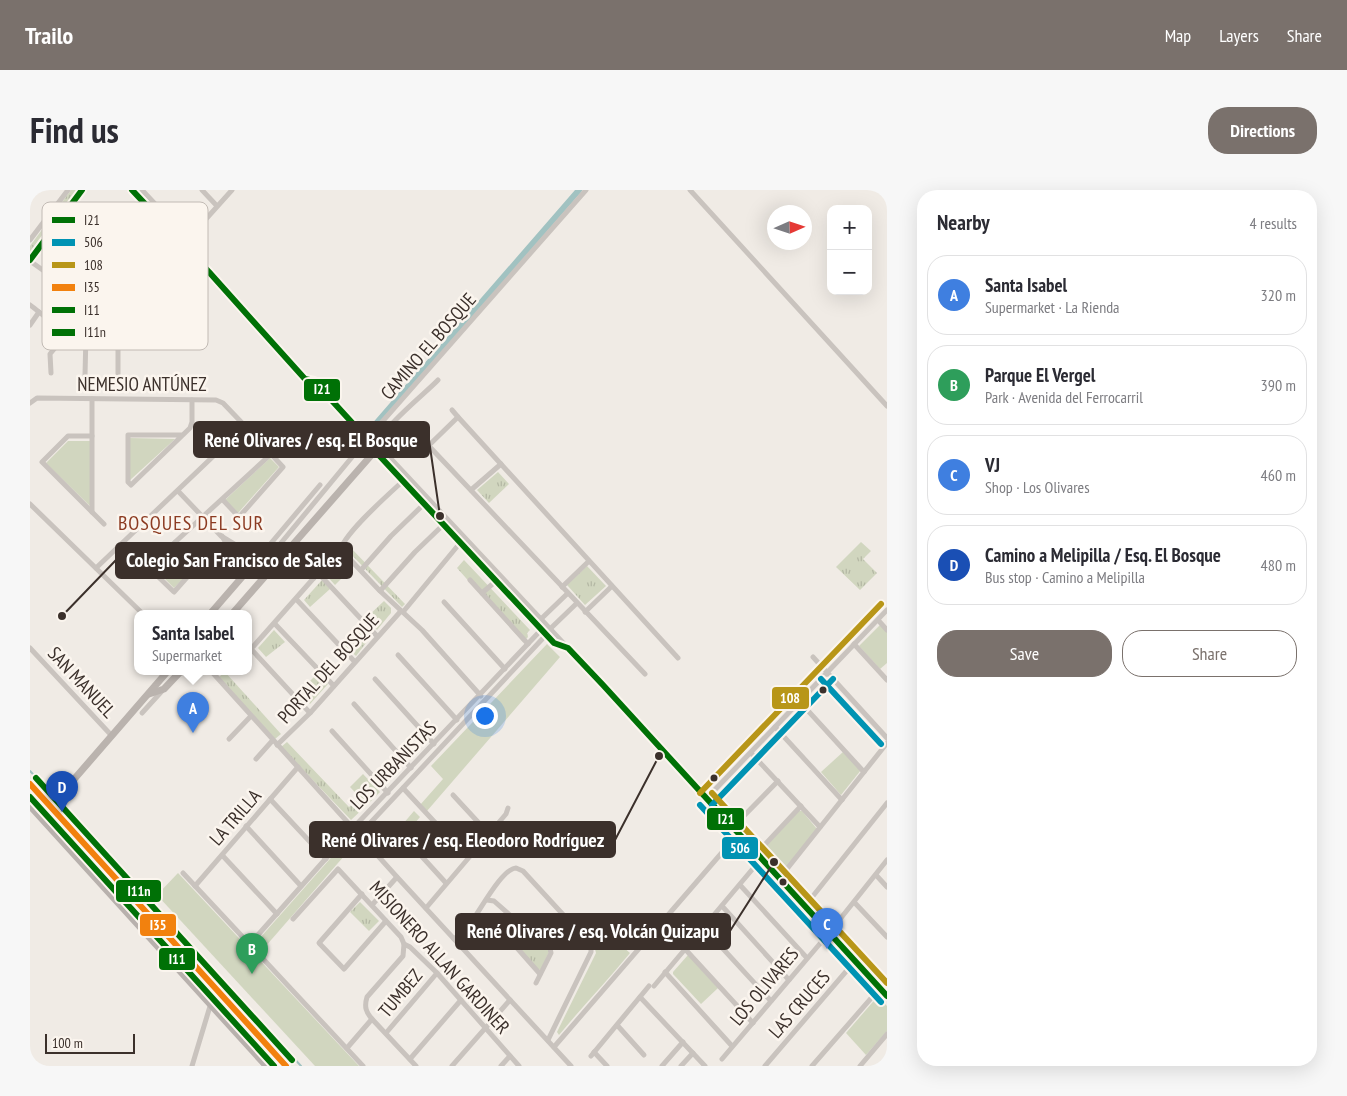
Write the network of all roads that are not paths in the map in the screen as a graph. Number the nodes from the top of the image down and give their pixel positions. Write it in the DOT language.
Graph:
graph roads {
  1 [pos="82,190"];
  2 [pos="132,190"];
  3 [pos="142,190"];
  4 [pos="202,190"];
  5 [pos="232,190"];
  6 [pos="586,190"];
  7 [pos="690,190"];
  8 [pos="65,191"];
  9 [pos="57,202"];
  10 [pos="73,202"];
  11 [pos="144,202"];
  12 [pos="153,202"];
  13 [pos="217,206"];
  14 [pos="208,216"];
  15 [pos="42,223"];
  16 [pos="30,240"];
  17 [pos="42,244"];
  18 [pos="30,261"];
  19 [pos="42,270"];
  20 [pos="208,271"];
  21 [pos="30,305"];
  22 [pos="39,312"];
  23 [pos="42,314"];
  24 [pos="30,325"];
  25 [pos="53,350"];
  26 [pos="86,350"];
  27 [pos="118,350"];
  28 [pos="51,373"];
  29 [pos="118,374"];
  30 [pos="85,375"];
  31 [pos="438,380"];
  32 [pos="92,399"];
  33 [pos="192,400"];
  34 [pos="30,403"];
  35 [pos="887,406"];
  36 [pos="452,410"];
  37 [pos="458,417"];
  38 [pos="182,435"];
  39 [pos="92,436"];
  40 [pos="367,440"];
  41 [pos="428,445"];
  42 [pos="375,451"];
  43 [pos="421,453"];
  44 [pos="501,464"];
  45 [pos="403,481"];
  46 [pos="320,485"];
  47 [pos="471,490"];
  48 [pos="178,491"];
  49 [pos="222,499"];
  50 [pos="30,504"];
  51 [pos="424,504"];
  52 [pos="92,512"];
  53 [pos="203,517"];
  54 [pos="104,524"];
  55 [pos="444,525"];
  56 [pos="221,536"];
  57 [pos="175,542"];
  58 [pos="460,543"];
  59 [pos="276,549"];
  60 [pos="286,552"];
  61 [pos="340,552"];
  62 [pos="256,561"];
  63 [pos="589,561"];
  64 [pos="96,568"];
  65 [pos="249,570"];
  66 [pos="361,570"];
  67 [pos="319,574"];
  68 [pos="314,578"];
  69 [pos="470,580"];
  70 [pos="496,581"];
  71 [pos="612,586"];
  72 [pos="562,587"];
  73 [pos="380,591"];
  74 [pos="568,593"];
  75 [pos="482,594"];
  76 [pos="296,599"];
  77 [pos="444,602"];
  78 [pos="577,603"];
  79 [pos="139,610"];
  80 [pos="214,610"];
  81 [pos="235,610"];
  82 [pos="887,610"];
  83 [pos="402,611"];
  84 [pos="585,612"];
  85 [pos="541,619"];
  86 [pos="878,620"];
  87 [pos="275,624"];
  88 [pos="887,630"];
  89 [pos="546,631"];
  90 [pos="377,636"];
  91 [pos="528,644"];
  92 [pos="854,644"];
  93 [pos="30,648"];
  94 [pos="252,649"];
  95 [pos="252,651"];
  96 [pos="398,654"];
  97 [pos="813,657"];
  98 [pos="678,658"];
  99 [pos="355,662"];
  100 [pos="506,669"];
  101 [pos="827,673"];
  102 [pos="645,674"];
  103 [pos="164,675"];
  104 [pos="177,675"];
  105 [pos="215,675"];
  106 [pos="375,678"];
  107 [pos="887,680"];
  108 [pos="334,686"];
  109 [pos="164,689"];
  110 [pos="148,694"];
  111 [pos="480,695"];
  112 [pos="485,700"];
  113 [pos="800,702"];
  114 [pos="354,704"];
  115 [pos="142,713"];
  116 [pos="310,713"];
  117 [pos="251,716"];
  118 [pos="457,720"];
  119 [pos="775,727"];
  120 [pos="332,731"];
  121 [pos="112,736"];
  122 [pos="887,738"];
  123 [pos="229,739"];
  124 [pos="273,740"];
  125 [pos="887,743"];
  126 [pos="434,744"];
  127 [pos="277,745"];
  128 [pos="751,752"];
  129 [pos="256,759"];
  130 [pos="298,767"];
  131 [pos="411,768"];
  132 [pos="864,772"];
  133 [pos="778,781"];
  134 [pos="30,784"];
  135 [pos="403,788"];
  136 [pos="388,792"];
  137 [pos="453,795"];
  138 [pos="270,799"];
  139 [pos="706,799"];
  140 [pos="842,800"];
  141 [pos="51,803"];
  142 [pos="887,803"];
  143 [pos="30,805"];
  144 [pos="801,806"];
  145 [pos="508,808"];
  146 [pos="246,826"];
  147 [pos="820,827"];
  148 [pos="353,828"];
  149 [pos="732,828"];
  150 [pos="489,834"];
  151 [pos="738,834"];
  152 [pos="359,835"];
  153 [pos="415,849"];
  154 [pos="222,855"];
  155 [pos="759,856"];
  156 [pos="468,858"];
  157 [pos="326,859"];
  158 [pos="887,860"];
  159 [pos="183,873"];
  160 [pos="876,874"];
  161 [pos="397,877"];
  162 [pos="779,879"];
  163 [pos="446,884"];
  164 [pos="740,885"];
  165 [pos="195,886"];
  166 [pos="301,886"];
  167 [pos="887,887"];
  168 [pos="362,894"];
  169 [pos="487,900"];
  170 [pos="854,902"];
  171 [pos="372,905"];
  172 [pos="722,906"];
  173 [pos="805,906"];
  174 [pos="426,908"];
  175 [pos="277,914"];
  176 [pos="293,919"];
  177 [pos="386,921"];
  178 [pos="520,924"];
  179 [pos="704,928"];
  180 [pos="829,933"];
  181 [pos="887,937"];
  182 [pos="454,939"];
  183 [pos="249,944"];
  184 [pos="404,944"];
  185 [pos="685,949"];
  186 [pos="807,958"];
  187 [pos="855,961"];
  188 [pos="666,972"];
  189 [pos="437,973"];
  190 [pos="540,974"];
  191 [pos="789,980"];
  192 [pos="887,980"];
  193 [pos="536,983"];
  194 [pos="880,988"];
  195 [pos="640,996"];
  196 [pos="887,996"];
  197 [pos="461,1000"];
  198 [pos="510,1000"];
  199 [pos="771,1001"];
  200 [pos="211,1003"];
  201 [pos="372,1019"];
  202 [pos="752,1023"];
  203 [pos="617,1025"];
  204 [pos="485,1027"];
  205 [pos="386,1033"];
  206 [pos="887,1034"];
  207 [pos="548,1040"];
  208 [pos="683,1042"];
  209 [pos="732,1046"];
  210 [pos="554,1047"];
  211 [pos="347,1048"];
  212 [pos="693,1053"];
  213 [pos="644,1055"];
  214 [pos="510,1056"];
  215 [pos="410,1059"];
  216 [pos="722,1059"];
  217 [pos="769,1065"];
  218 [pos="192,1066"];
  219 [pos="267,1066"];
  220 [pos="286,1066"];
  221 [pos="363,1066"];
  222 [pos="416,1066"];
  223 [pos="452,1066"];
  224 [pos="501,1066"];
  225 [pos="519,1066"];
  226 [pos="571,1066"];
  227 [pos="607,1066"];
  228 [pos="662,1066"];
  229 [pos="681,1066"];
  230 [pos="705,1066"];
  231 [pos="812,1066"];
  232 [pos="860,1066"];
  1 -- 10 [label="street"];
  2 -- 11 [label="street"];
  3 -- 12 [label="street"];
  4 -- 13 [label="street"];
  5 -- 13 [label="street"];
  6 -- 40 [label="street, CAMINO EL BOSQUE"];
  7 -- 35 [label="street"];
  8 -- 9 [label="street"];
  13 -- 14 [label="street"];
  15 -- 16 [label="street"];
  17 -- 18 [label="street"];
  18 -- 19 [label="street"];
  20 -- 40 [label="street"];
  21 -- 22 [label="street"];
  22 -- 23 [label="street"];
  22 -- 24 [label="street"];
  25 -- 28 [label="street"];
  26 -- 30 [label="street"];
  27 -- 29 [label="street"];
  31 -- 85 [label="street"];
  32 -- 33 [label="street, NEMESIO ANTÚNEZ"];
  32 -- 34 [label="street, NEMESIO ANTÚNEZ"];
  32 -- 39 [label="street"];
  33 -- 38 [label="street"];
  33 -- 48 [label="street, NEMESIO ANTÚNEZ"];
  36 -- 37 [label="street"];
  37 -- 41 [label="street"];
  37 -- 44 [label="street"];
  38 -- 38 [label="street"];
  39 -- 52 [label="street"];
  39 -- 52 [label="street"];
  40 -- 42 [label="street"];
  40 -- 59 [label="street, CAMINO EL BOSQUE"];
  41 -- 43 [label="street"];
  41 -- 47 [label="street"];
  42 -- 45 [label="street"];
  42 -- 60 [label="street"];
  44 -- 47 [label="street"];
  44 -- 63 [label="street"];
  45 -- 51 [label="street"];
  45 -- 61 [label="street"];
  46 -- 62 [label="street, CAMINO EL BOSQUE"];
  47 -- 72 [label="street"];
  48 -- 53 [label="street"];
  48 -- 64 [label="street"];
  49 -- 49 [label="street"];
  49 -- 53 [label="street"];
  50 -- 64 [label="street"];
  51 -- 55 [label="street"];
  51 -- 66 [label="street"];
  52 -- 54 [label="street"];
  53 -- 56 [label="street"];
  53 -- 57 [label="street"];
  55 -- 58 [label="street"];
  55 -- 73 [label="street"];
  56 -- 62 [label="street"];
  56 -- 65 [label="street"];
  57 -- 57 [label="street"];
  58 -- 70 [label="street"];
  58 -- 83 [label="street, PORTAL DEL BOSQUE"];
  59 -- 60 [label="street"];
  59 -- 62 [label="street, CAMINO EL BOSQUE"];
  60 -- 68 [label="street"];
  60 -- 81 [label="street"];
  61 -- 66 [label="street"];
  61 -- 67 [label="street"];
  62 -- 65 [label="street, CAMINO EL BOSQUE"];
  63 -- 71 [label="street"];
  63 -- 72 [label="street"];
  64 -- 79 [label="street"];
  65 -- 80 [label="street, CAMINO EL BOSQUE"];
  66 -- 73 [label="street"];
  67 -- 68 [label="street"];
  67 -- 90 [label="street"];
  68 -- 76 [label="street"];
  69 -- 75 [label="street"];
  70 -- 75 [label="street"];
  70 -- 89 [label="street"];
  71 -- 84 [label="street"];
  71 -- 98 [label="street"];
  72 -- 74 [label="street"];
  73 -- 83 [label="street"];
  74 -- 78 [label="street"];
  74 -- 85 [label="street"];
  75 -- 91 [label="street"];
  76 -- 87 [label="street"];
  76 -- 99 [label="street"];
  77 -- 100 [label="street"];
  78 -- 84 [label="street"];
  78 -- 89 [label="street"];
  82 -- 86 [label="street"];
  83 -- 90 [label="street, PORTAL DEL BOSQUE"];
  83 -- 111 [label="street"];
  84 -- 102 [label="street"];
  85 -- 89 [label="street"];
  86 -- 88 [label="street"];
  86 -- 92 [label="street"];
  87 -- 94 [label="street"];
  87 -- 108 [label="street"];
  89 -- 91 [label="street, LOS URBANISTAS"];
  89 -- 112 [label="street, LOS URBANISTAS"];
  89 -- 139 [label="street"];
  90 -- 99 [label="street, PORTAL DEL BOSQUE"];
  91 -- 100 [label="street, LOS URBANISTAS"];
  92 -- 101 [label="street"];
  92 -- 107 [label="street"];
  93 -- 121 [label="street, SAN MANUEL"];
  95 -- 116 [label="street"];
  96 -- 118 [label="street"];
  97 -- 101 [label="street"];
  99 -- 108 [label="street, PORTAL DEL BOSQUE"];
  100 -- 111 [label="street, LOS URBANISTAS"];
  101 -- 113 [label="street"];
  101 -- 122 [label="street"];
  103 -- 110 [label="street"];
  104 -- 109 [label="street"];
  105 -- 117 [label="street"];
  106 -- 126 [label="street"];
  108 -- 116 [label="street, PORTAL DEL BOSQUE"];
  109 -- 110 [label="street"];
  109 -- 115 [label="street"];
  110 -- 121 [label="street"];
  111 -- 112 [label="street"];
  111 -- 118 [label="street, LOS URBANISTAS"];
  112 -- 135 [label="street, LOS URBANISTAS"];
  113 -- 119 [label="street"];
  113 -- 132 [label="street"];
  114 -- 131 [label="street"];
  116 -- 127 [label="street, PORTAL DEL BOSQUE"];
  117 -- 123 [label="street"];
  117 -- 124 [label="street"];
  118 -- 126 [label="street, LOS URBANISTAS"];
  119 -- 128 [label="street"];
  119 -- 140 [label="street"];
  120 -- 136 [label="street"];
  121 -- 141 [label="street"];
  124 -- 127 [label="street"];
  124 -- 129 [label="street"];
  125 -- 132 [label="street"];
  126 -- 131 [label="street, LOS URBANISTAS"];
  127 -- 130 [label="street"];
  128 -- 133 [label="street"];
  128 -- 139 [label="street"];
  130 -- 138 [label="street, LA TRILLA"];
  130 -- 148 [label="street"];
  131 -- 136 [label="street, LOS URBANISTAS"];
  132 -- 140 [label="street"];
  133 -- 144 [label="street"];
  133 -- 149 [label="street"];
  134 -- 141 [label="main road"];
  135 -- 152 [label="street, LOS URBANISTAS"];
  135 -- 156 [label="street"];
  136 -- 148 [label="street, LOS URBANISTAS"];
  137 -- 150 [label="street"];
  138 -- 146 [label="street, LA TRILLA"];
  138 -- 157 [label="street"];
  139 -- 149 [label="street"];
  140 -- 147 [label="street"];
  141 -- 220 [label="main road"];
  142 -- 173 [label="street"];
  143 -- 200 [label="main road"];
  144 -- 147 [label="street"];
  144 -- 155 [label="street"];
  145 -- 150 [label="street"];
  146 -- 154 [label="street, LA TRILLA"];
  146 -- 166 [label="street"];
  147 -- 162 [label="street"];
  148 -- 152 [label="street"];
  148 -- 157 [label="street, LOS URBANISTAS"];
  149 -- 151 [label="street"];
  150 -- 156 [label="street"];
  151 -- 155 [label="street"];
  151 -- 210 [label="street"];
  152 -- 161 [label="street"];
  153 -- 163 [label="street"];
  154 -- 165 [label="street, LA TRILLA"];
  154 -- 175 [label="street"];
  155 -- 162 [label="street"];
  155 -- 164 [label="street"];
  156 -- 163 [label="street"];
  157 -- 166 [label="street, LOS URBANISTAS"];
  158 -- 160 [label="street, LOS OLIVARES"];
  159 -- 165 [label="street"];
  160 -- 167 [label="street"];
  160 -- 170 [label="street, LOS OLIVARES"];
  161 -- 171 [label="street"];
  161 -- 174 [label="street"];
  162 -- 173 [label="street"];
  163 -- 174 [label="street"];
  164 -- 172 [label="street"];
  164 -- 186 [label="street"];
  165 -- 183 [label="street"];
  166 -- 175 [label="street, LOS URBANISTAS"];
  168 -- 171 [label="street, MISIONERO ALLAN GARDINER"];
  168 -- 176 [label="street, MISIONERO ALLAN GARDINER"];
  168 -- 177 [label="street"];
  169 -- 178 [label="street"];
  169 -- 182 [label="street"];
  169 -- 207 [label="street"];
  170 -- 180 [label="street, LOS OLIVARES"];
  170 -- 181 [label="street"];
  171 -- 177 [label="street, MISIONERO ALLAN GARDINER"];
  172 -- 179 [label="street"];
  172 -- 191 [label="street"];
  173 -- 180 [label="street"];
  174 -- 182 [label="street"];
  175 -- 183 [label="street, LOS URBANISTAS"];
  177 -- 184 [label="street, MISIONERO ALLAN GARDINER"];
  178 -- 190 [label="street"];
  178 -- 190 [label="street"];
  179 -- 185 [label="street"];
  179 -- 199 [label="street"];
  180 -- 186 [label="street, LOS OLIVARES"];
  180 -- 187 [label="street"];
  182 -- 198 [label="street"];
  183 -- 211 [label="street"];
  184 -- 189 [label="street, MISIONERO ALLAN GARDINER"];
  184 -- 201 [label="street"];
  185 -- 188 [label="street"];
  185 -- 202 [label="street"];
  186 -- 191 [label="street, LOS OLIVARES"];
  187 -- 194 [label="street"];
  187 -- 217 [label="street, LAS CRUCES"];
  188 -- 195 [label="street"];
  188 -- 209 [label="street"];
  189 -- 197 [label="street, MISIONERO ALLAN GARDINER"];
  189 -- 205 [label="street, TUMBEZ"];
  190 -- 193 [label="street"];
  191 -- 199 [label="street, LOS OLIVARES"];
  192 -- 194 [label="street"];
  194 -- 196 [label="street"];
  194 -- 231 [label="street"];
  195 -- 203 [label="street"];
  195 -- 208 [label="street"];
  197 -- 204 [label="street, MISIONERO ALLAN GARDINER"];
  197 -- 215 [label="street"];
  198 -- 204 [label="street"];
  198 -- 207 [label="street"];
  199 -- 202 [label="street, LOS OLIVARES"];
  200 -- 218 [label="street"];
  200 -- 219 [label="main road"];
  201 -- 205 [label="street"];
  201 -- 211 [label="street"];
  202 -- 209 [label="street, LOS OLIVARES"];
  203 -- 213 [label="street"];
  203 -- 227 [label="street"];
  204 -- 214 [label="street, MISIONERO ALLAN GARDINER"];
  204 -- 223 [label="street"];
  205 -- 215 [label="street"];
  206 -- 232 [label="street"];
  207 -- 210 [label="street"];
  208 -- 212 [label="street"];
  208 -- 228 [label="street"];
  209 -- 216 [label="street, LOS OLIVARES"];
  210 -- 226 [label="street"];
  211 -- 221 [label="street"];
  212 -- 229 [label="street"];
  212 -- 230 [label="street"];
  214 -- 224 [label="street"];
  214 -- 225 [label="street, MISIONERO ALLAN GARDINER"];
  215 -- 222 [label="street"];
}
